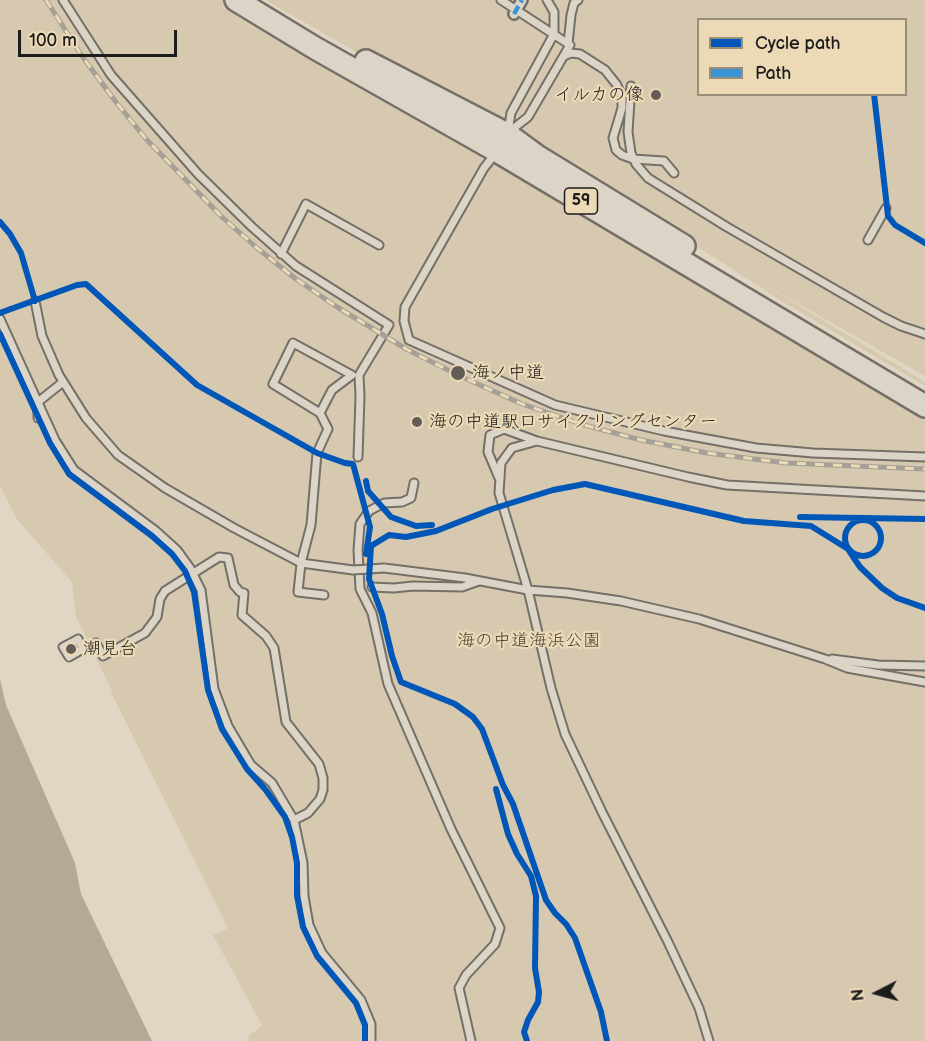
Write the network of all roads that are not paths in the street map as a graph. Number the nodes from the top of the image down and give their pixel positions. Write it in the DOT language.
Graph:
graph roads {
  1 [pos="63,0"];
  2 [pos="236,0"];
  3 [pos="258,0"];
  4 [pos="501,0"];
  5 [pos="522,0"];
  6 [pos="547,0"];
  7 [pos="578,0"];
  8 [pos="515,12"];
  9 [pos="554,34"];
  10 [pos="569,44"];
  11 [pos="564,57"];
  12 [pos="631,86"];
  13 [pos="502,142"];
  14 [pos="633,159"];
  15 [pos="674,172"];
  16 [pos="886,208"];
  17 [pos="868,240"];
  18 [pos="379,245"];
  19 [pos="281,254"];
  20 [pos="36,301"];
  21 [pos="0,319"];
  22 [pos="925,334"];
  23 [pos="355,375"];
  24 [pos="63,382"];
  25 [pos="925,393"];
  26 [pos="38,402"];
  27 [pos="925,406"];
  28 [pos="320,413"];
  29 [pos="38,418"];
  30 [pos="504,429"];
  31 [pos="537,441"];
  32 [pos="512,448"];
  33 [pos="358,457"];
  34 [pos="925,457"];
  35 [pos="499,479"];
  36 [pos="414,483"];
  37 [pos="925,496"];
  38 [pos="301,563"];
  39 [pos="193,574"];
  40 [pos="480,580"];
  41 [pos="372,587"];
  42 [pos="528,590"];
  43 [pos="324,595"];
  44 [pos="83,650"];
  45 [pos="825,659"];
  46 [pos="925,666"];
  47 [pos="925,682"];
  48 [pos="294,820"];
  49 [pos="371,1041"];
  50 [pos="471,1041"];
  51 [pos="709,1041"];
  1 -- 19 [label="lane"];
  2 -- 13 [label="main road, 59"];
  3 -- 13 [label="main road, 59"];
  4 -- 8 [label="lane"];
  5 -- 8 [label="street"];
  6 -- 9 [label="lane"];
  7 -- 10 [label="lane"];
  8 -- 9 [label="lane"];
  9 -- 10 [label="lane"];
  9 -- 13 [label="lane"];
  10 -- 11 [label="lane"];
  11 -- 13 [label="lane"];
  11 -- 14 [label="lane"];
  12 -- 14 [label="lane"];
  13 -- 25 [label="main road, 59"];
  13 -- 27 [label="main road, 59"];
  13 -- 34 [label="lane"];
  14 -- 15 [label="lane"];
  14 -- 22 [label="lane"];
  16 -- 17 [label="lane"];
  18 -- 19 [label="lane"];
  19 -- 23 [label="lane"];
  20 -- 24 [label="lane"];
  21 -- 26 [label="lane"];
  23 -- 28 [label="lane"];
  23 -- 28 [label="lane"];
  23 -- 33 [label="lane"];
  24 -- 26 [label="lane"];
  24 -- 38 [label="lane"];
  26 -- 29 [label="lane"];
  26 -- 39 [label="lane"];
  28 -- 38 [label="lane"];
  30 -- 31 [label="lane"];
  30 -- 32 [label="lane"];
  30 -- 35 [label="lane"];
  31 -- 32 [label="lane"];
  31 -- 37 [label="lane"];
  32 -- 35 [label="lane"];
  35 -- 42 [label="lane"];
  36 -- 50 [label="lane"];
  38 -- 40 [label="lane, bridge"];
  38 -- 43 [label="lane"];
  39 -- 44 [label="lane"];
  39 -- 48 [label="lane"];
  39 -- 48 [label="lane"];
  40 -- 41 [label="lane"];
  40 -- 42 [label="lane"];
  42 -- 45 [label="lane"];
  42 -- 51 [label="lane"];
  45 -- 46 [label="lane"];
  45 -- 47 [label="lane"];
  48 -- 49 [label="lane"];
}
